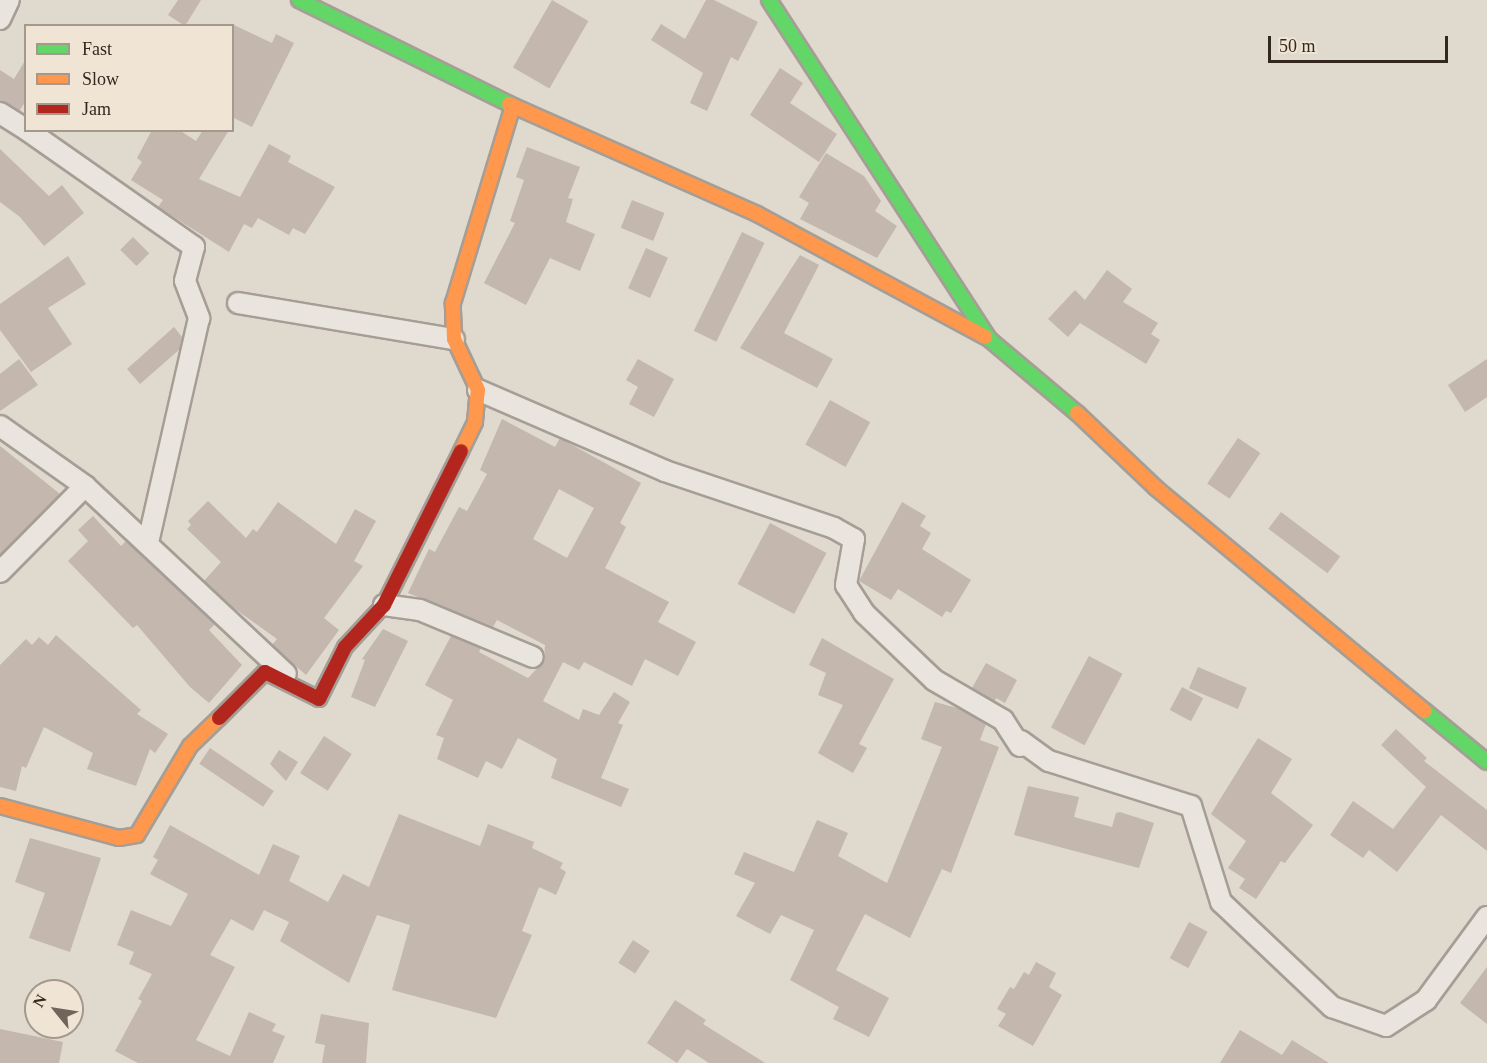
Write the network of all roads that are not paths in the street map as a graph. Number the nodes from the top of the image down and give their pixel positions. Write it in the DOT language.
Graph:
graph roads {
  1 [pos="9,0"];
  2 [pos="299,0"];
  3 [pos="769,0"];
  4 [pos="330,8"];
  5 [pos="0,19"];
  6 [pos="513,106"];
  7 [pos="0,113"];
  8 [pos="24,129"];
  9 [pos="29,132"];
  10 [pos="238,303"];
  11 [pos="454,339"];
  12 [pos="989,339"];
  13 [pos="478,390"];
  14 [pos="0,426"];
  15 [pos="85,486"];
  16 [pos="148,543"];
  17 [pos="0,572"];
  18 [pos="384,605"];
  19 [pos="533,657"];
  20 [pos="319,699"];
  21 [pos="1487,762"];
  22 [pos="0,806"];
  23 [pos="1487,917"];
  1 -- 5 [label="street"];
  2 -- 4 [label="street"];
  3 -- 12 [label="street"];
  4 -- 6 [label="street"];
  6 -- 11 [label="street"];
  6 -- 12 [label="street"];
  7 -- 8 [label="street"];
  9 -- 16 [label="street"];
  10 -- 11 [label="street"];
  11 -- 13 [label="street"];
  12 -- 21 [label="street"];
  13 -- 18 [label="street"];
  13 -- 23 [label="street"];
  14 -- 15 [label="street"];
  15 -- 16 [label="street"];
  15 -- 17 [label="street"];
  16 -- 20 [label="street"];
  18 -- 19 [label="street"];
  18 -- 20 [label="street"];
  20 -- 22 [label="street"];
}
